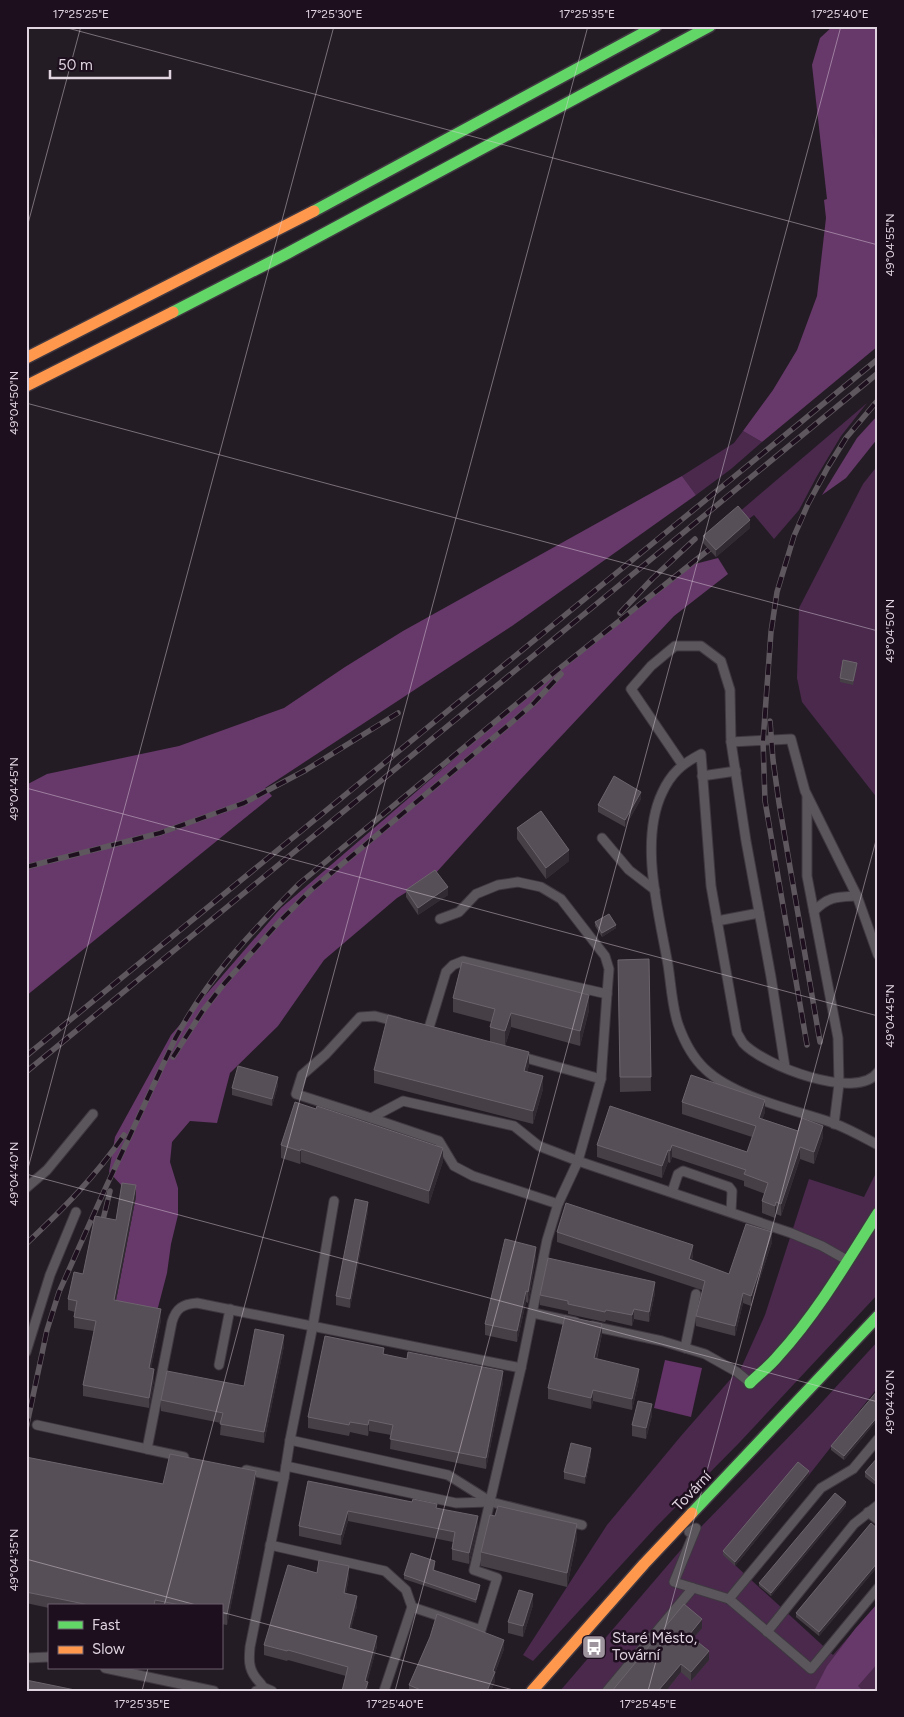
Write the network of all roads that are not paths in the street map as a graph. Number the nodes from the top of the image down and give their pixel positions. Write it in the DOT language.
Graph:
graph roads {
  1 [pos="656,26"];
  2 [pos="710,26"];
  3 [pos="26,358"];
  4 [pos="26,386"];
  5 [pos="731,742"];
  6 [pos="682,764"];
  7 [pos="736,771"];
  8 [pos="702,776"];
  9 [pos="807,794"];
  10 [pos="602,838"];
  11 [pos="655,890"];
  12 [pos="857,896"];
  13 [pos="814,911"];
  14 [pos="759,913"];
  15 [pos="440,920"];
  16 [pos="717,920"];
  17 [pos="878,955"];
  18 [pos="607,994"];
  19 [pos="419,1029"];
  20 [pos="438,1034"];
  21 [pos="505,1052"];
  22 [pos="785,1067"];
  23 [pos="878,1072"];
  24 [pos="602,1079"];
  25 [pos="838,1084"];
  26 [pos="94,1114"];
  27 [pos="371,1118"];
  28 [pos="834,1124"];
  29 [pos="878,1144"];
  30 [pos="578,1161"];
  31 [pos="26,1188"];
  32 [pos="672,1192"];
  33 [pos="334,1201"];
  34 [pos="558,1204"];
  35 [pos="76,1212"];
  36 [pos="731,1212"];
  37 [pos="878,1213"];
  38 [pos="848,1261"];
  39 [pos="696,1294"];
  40 [pos="230,1309"];
  41 [pos="533,1313"];
  42 [pos="878,1316"];
  43 [pos="313,1325"];
  44 [pos="685,1348"];
  45 [pos="26,1352"];
  46 [pos="220,1365"];
  47 [pos="521,1368"];
  48 [pos="750,1383"];
  49 [pos="37,1425"];
  50 [pos="878,1439"];
  51 [pos="290,1440"];
  52 [pos="147,1449"];
  53 [pos="193,1458"];
  54 [pos="286,1466"];
  55 [pos="239,1468"];
  56 [pos="284,1478"];
  57 [pos="490,1502"];
  58 [pos="878,1505"];
  59 [pos="868,1512"];
  60 [pos="878,1520"];
  61 [pos="582,1525"];
  62 [pos="270,1545"];
  63 [pos="644,1564"];
  64 [pos="693,1588"];
  65 [pos="878,1588"];
  66 [pos="729,1599"];
  67 [pos="412,1607"];
  68 [pos="767,1632"];
  69 [pos="48,1657"];
  70 [pos="26,1658"];
  71 [pos="114,1670"];
  72 [pos="264,1690"];
  73 [pos="214,1691"];
  74 [pos="384,1691"];
  75 [pos="532,1691"];
  76 [pos="607,1691"];
  1 -- 3 [label="main road"];
  2 -- 4 [label="main road"];
  5 -- 6 [label="lane"];
  5 -- 7 [label="lane"];
  5 -- 9 [label="lane"];
  6 -- 8 [label="lane"];
  6 -- 11 [label="lane"];
  7 -- 8 [label="lane"];
  7 -- 14 [label="lane"];
  8 -- 16 [label="lane"];
  9 -- 12 [label="lane"];
  9 -- 13 [label="lane"];
  10 -- 11 [label="lane"];
  11 -- 28 [label="lane"];
  12 -- 13 [label="lane"];
  12 -- 17 [label="lane"];
  13 -- 25 [label="lane"];
  14 -- 16 [label="lane"];
  14 -- 22 [label="lane"];
  15 -- 18 [label="lane"];
  16 -- 22 [label="lane"];
  18 -- 19 [label="lane"];
  18 -- 24 [label="lane"];
  19 -- 20 [label="lane"];
  19 -- 27 [label="lane"];
  21 -- 24 [label="lane"];
  22 -- 25 [label="lane"];
  23 -- 25 [label="lane"];
  24 -- 30 [label="lane"];
  25 -- 28 [label="lane"];
  26 -- 31 [label="lane"];
  27 -- 30 [label="lane"];
  27 -- 34 [label="lane"];
  28 -- 29 [label="lane"];
  30 -- 32 [label="lane"];
  30 -- 34 [label="lane"];
  32 -- 36 [label="lane"];
  32 -- 36 [label="lane"];
  33 -- 43 [label="lane"];
  34 -- 41 [label="lane"];
  35 -- 45 [label="lane"];
  36 -- 38 [label="lane"];
  37 -- 38 [label="main road"];
  38 -- 48 [label="main road"];
  39 -- 44 [label="lane"];
  40 -- 43 [label="lane"];
  40 -- 46 [label="lane"];
  40 -- 52 [label="lane"];
  41 -- 44 [label="lane"];
  41 -- 47 [label="lane"];
  42 -- 63 [label="main road, Tovární"];
  43 -- 47 [label="lane"];
  43 -- 51 [label="lane"];
  44 -- 48 [label="lane"];
  47 -- 57 [label="lane"];
  49 -- 52 [label="lane"];
  50 -- 66 [label="lane"];
  51 -- 54 [label="lane"];
  51 -- 57 [label="lane"];
  52 -- 53 [label="lane"];
  54 -- 56 [label="lane"];
  54 -- 57 [label="lane"];
  55 -- 56 [label="lane"];
  56 -- 62 [label="lane"];
  57 -- 61 [label="lane"];
  57 -- 67 [label="lane"];
  58 -- 59 [label="lane"];
  59 -- 60 [label="lane"];
  59 -- 68 [label="lane"];
  62 -- 67 [label="lane"];
  62 -- 72 [label="lane"];
  63 -- 64 [label="lane"];
  63 -- 75 [label="main road, Tovární"];
  64 -- 66 [label="lane"];
  64 -- 76 [label="lane"];
  65 -- 68 [label="lane"];
  66 -- 68 [label="lane"];
  67 -- 74 [label="lane"];
  69 -- 70 [label="lane"];
  71 -- 73 [label="lane"];
}
